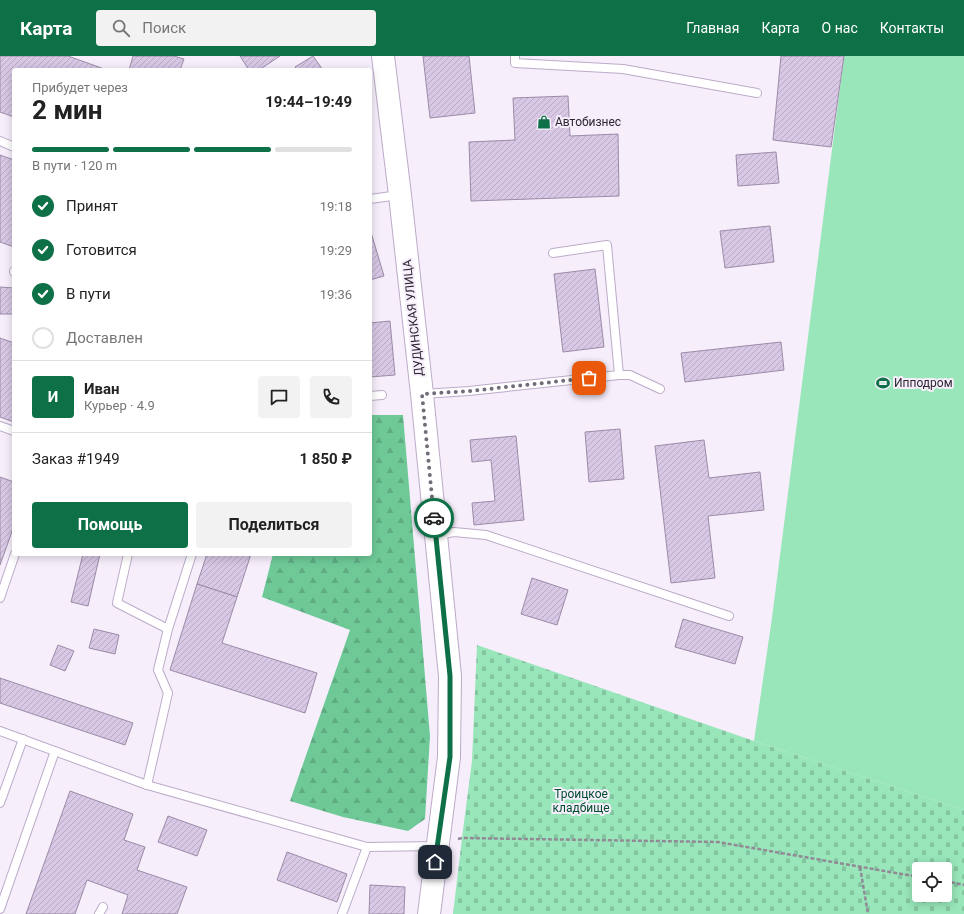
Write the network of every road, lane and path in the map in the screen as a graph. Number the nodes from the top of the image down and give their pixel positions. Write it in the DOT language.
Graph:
graph roads {
  1 [pos="383,56"];
  2 [pos="515,56"];
  3 [pos="757,93"];
  4 [pos="0,141"];
  5 [pos="12,146"];
  6 [pos="400,195"];
  7 [pos="372,198"];
  8 [pos="553,253"];
  9 [pos="619,375"];
  10 [pos="660,389"];
  11 [pos="422,394"];
  12 [pos="382,395"];
  13 [pos="372,396"];
  14 [pos="0,426"];
  15 [pos="12,429"];
  16 [pos="436,535"];
  17 [pos="14,556"];
  18 [pos="128,556"];
  19 [pos="191,556"];
  20 [pos="0,598"];
  21 [pos="729,616"];
  22 [pos="168,629"];
  23 [pos="0,730"];
  24 [pos="23,739"];
  25 [pos="54,751"];
  26 [pos="147,785"];
  27 [pos="0,803"];
  28 [pos="437,846"];
  29 [pos="367,847"];
  30 [pos="860,867"];
  31 [pos="912,876"];
  32 [pos="952,882"];
  33 [pos="964,885"];
  34 [pos="0,909"];
  35 [pos="342,914"];
  36 [pos="429,914"];
  37 [pos="868,914"];
  1 -- 6 [label="street, ДУДИНСКАЯ УЛИЦА"];
  2 -- 3 [label="lane"];
  4 -- 5 [label="lane"];
  6 -- 7 [label="lane"];
  6 -- 11 [label="street, ДУДИНСКАЯ УЛИЦА"];
  8 -- 9 [label="lane"];
  9 -- 10 [label="lane"];
  9 -- 11 [label="lane"];
  11 -- 16 [label="street, ДУДИНСКАЯ УЛИЦА"];
  12 -- 13 [label="lane"];
  14 -- 15 [label="lane"];
  16 -- 21 [label="lane"];
  16 -- 28 [label="street, ДУДИНСКАЯ УЛИЦА"];
  17 -- 20 [label="lane"];
  18 -- 22 [label="lane"];
  19 -- 22 [label="lane"];
  22 -- 26 [label="lane"];
  23 -- 24 [label="lane"];
  24 -- 25 [label="lane"];
  24 -- 27 [label="lane"];
  25 -- 26 [label="lane"];
  25 -- 34 [label="lane"];
  26 -- 29 [label="lane"];
  28 -- 29 [label="lane"];
  28 -- 30 [label="path"];
  28 -- 36 [label="street, ДУДИНСКАЯ УЛИЦА"];
  29 -- 35 [label="lane"];
  30 -- 31 [label="path"];
  30 -- 37 [label="path"];
  32 -- 33 [label="path"];
}
